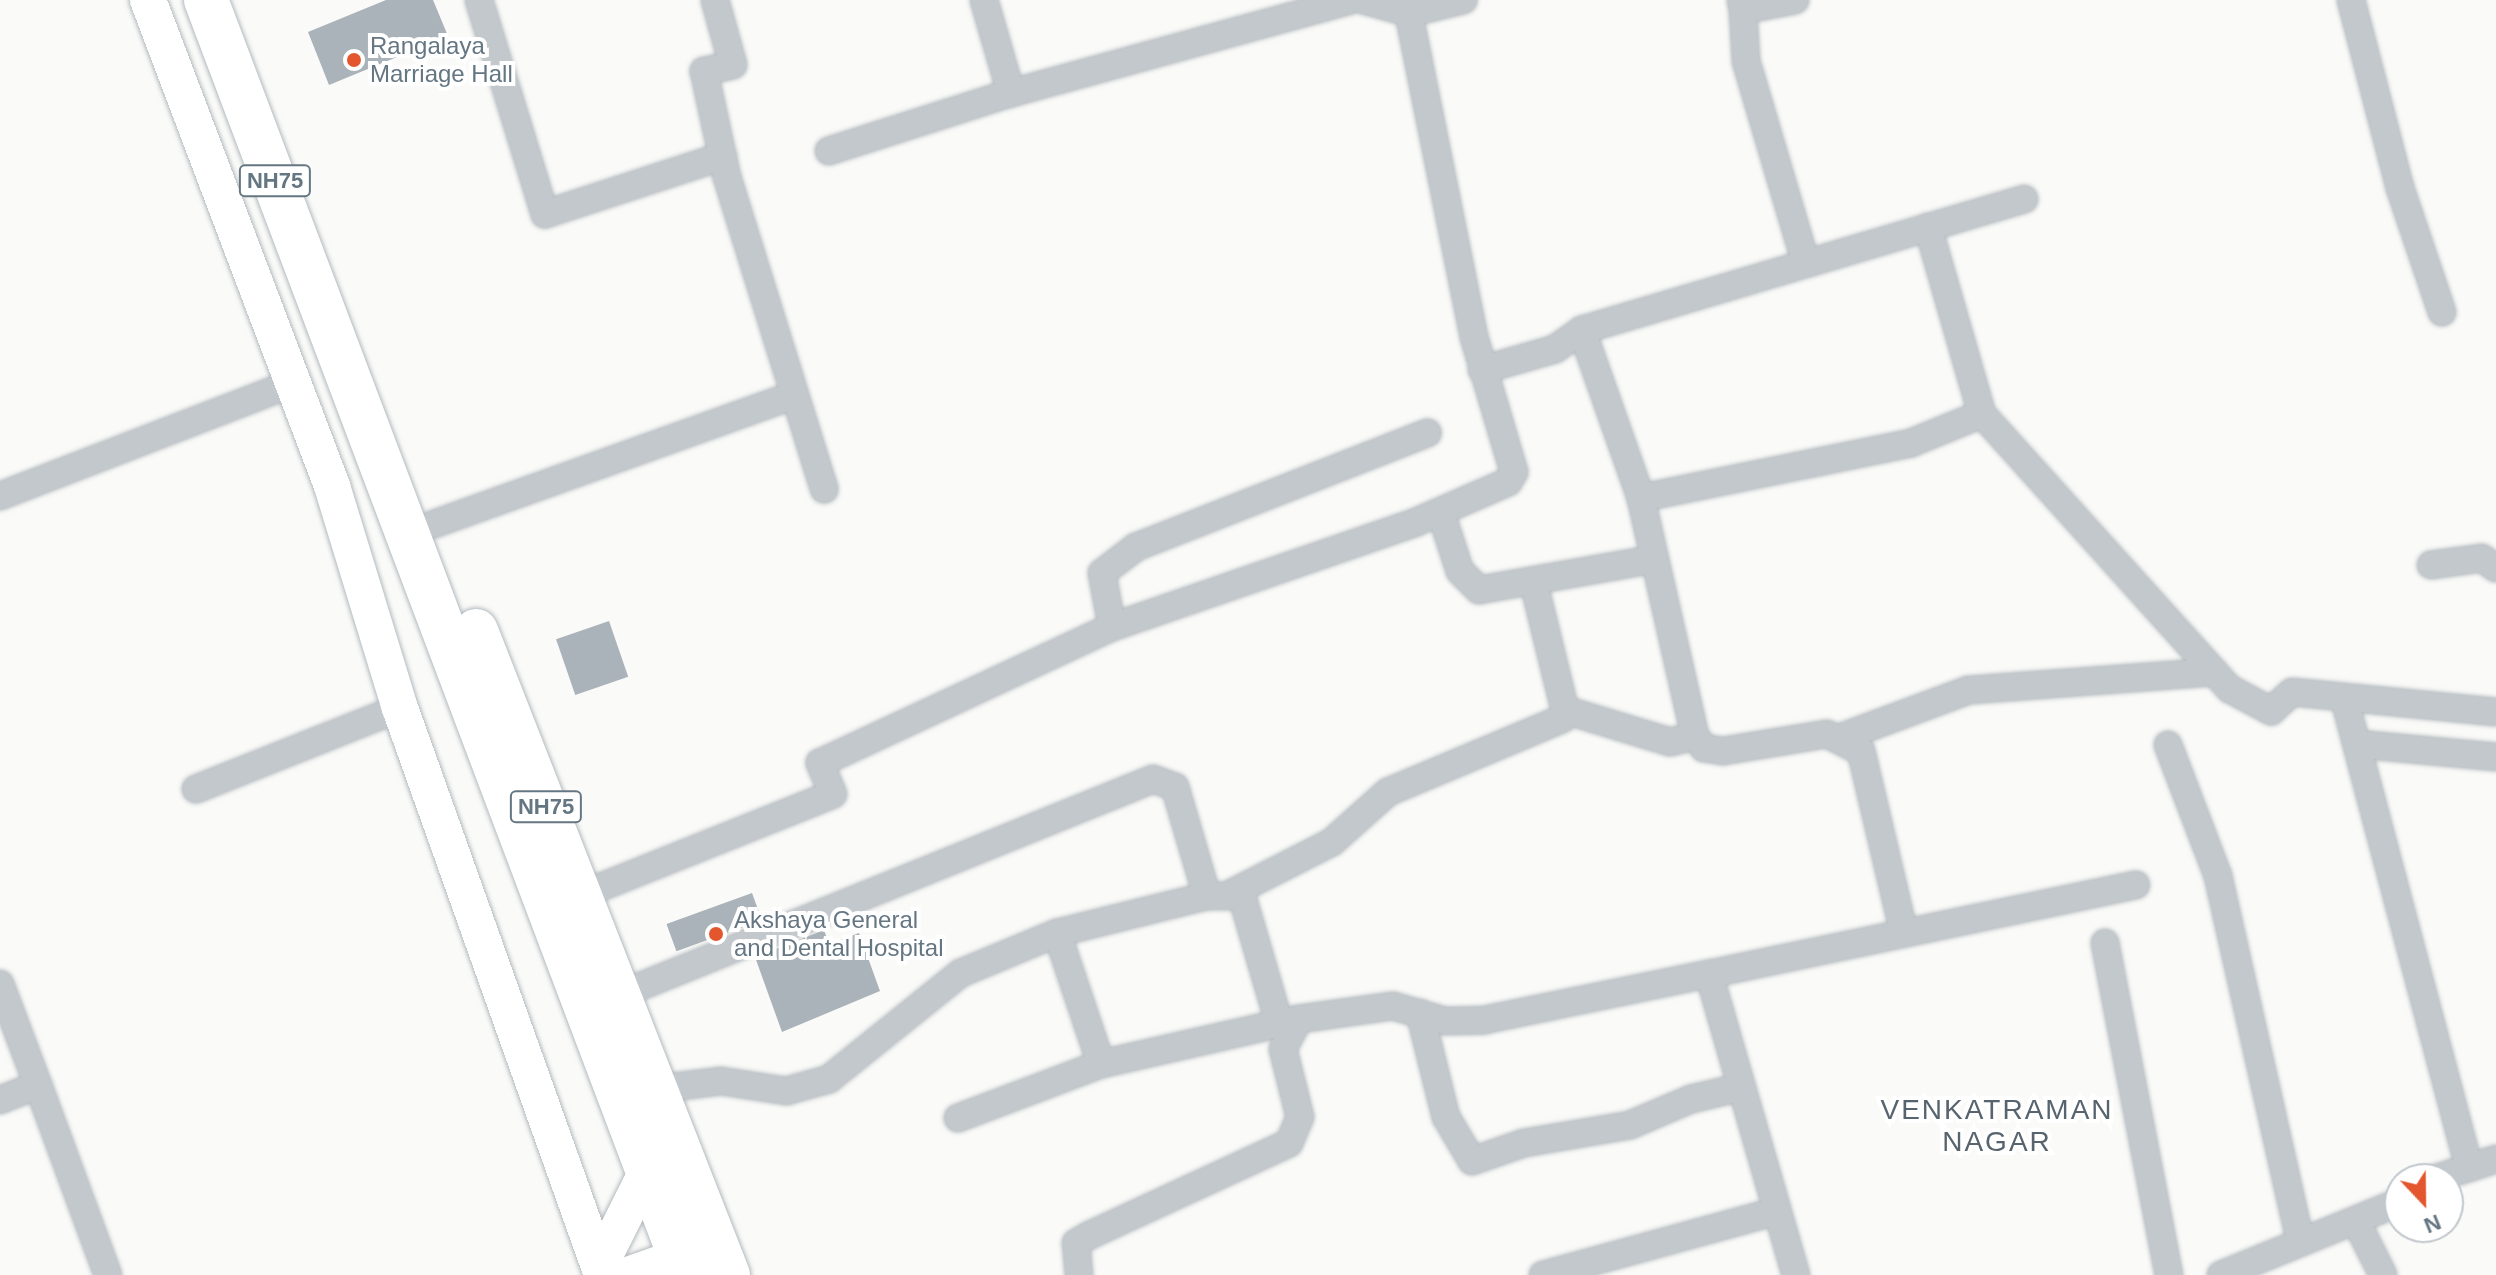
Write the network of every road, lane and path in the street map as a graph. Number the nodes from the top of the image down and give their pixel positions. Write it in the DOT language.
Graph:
graph roads {
  1 [pos="148,0"];
  2 [pos="206,0"];
  3 [pos="238,0"];
  4 [pos="479,0"];
  5 [pos="715,0"];
  6 [pos="984,0"];
  7 [pos="1351,0"];
  8 [pos="1363,0"];
  9 [pos="1463,0"];
  10 [pos="1795,0"];
  11 [pos="2351,0"];
  12 [pos="1742,5"];
  13 [pos="1408,6"];
  14 [pos="1011,93"];
  15 [pos="829,151"];
  16 [pos="723,156"];
  17 [pos="2024,199"];
  18 [pos="1928,227"];
  19 [pos="1806,263"];
  20 [pos="2442,312"];
  21 [pos="1582,330"];
  22 [pos="1482,370"];
  23 [pos="293,383"];
  24 [pos="795,395"];
  25 [pos="1982,414"];
  26 [pos="1427,433"];
  27 [pos="824,489"];
  28 [pos="0,496"];
  29 [pos="1641,498"];
  30 [pos="1441,513"];
  31 [pos="434,524"];
  32 [pos="1654,559"];
  33 [pos="2431,565"];
  34 [pos="2496,568"];
  35 [pos="1534,584"];
  36 [pos="1112,627"];
  37 [pos="2214,672"];
  38 [pos="2345,701"];
  39 [pos="400,708"];
  40 [pos="1565,710"];
  41 [pos="2496,712"];
  42 [pos="1695,736"];
  43 [pos="1845,736"];
  44 [pos="2357,744"];
  45 [pos="2168,745"];
  46 [pos="2496,757"];
  47 [pos="196,789"];
  48 [pos="2136,885"];
  49 [pos="581,895"];
  50 [pos="1218,895"];
  51 [pos="1057,933"];
  52 [pos="1904,933"];
  53 [pos="2105,943"];
  54 [pos="1709,974"];
  55 [pos="0,984"];
  56 [pos="619,995"];
  57 [pos="1420,1013"];
  58 [pos="1289,1022"];
  59 [pos="1101,1064"];
  60 [pos="38,1085"];
  61 [pos="1742,1087"];
  62 [pos="656,1089"];
  63 [pos="0,1100"];
  64 [pos="958,1118"];
  65 [pos="2496,1159"];
  66 [pos="649,1167"];
  67 [pos="2469,1168"];
  68 [pos="2464,1170"];
  69 [pos="2384,1210"];
  70 [pos="1777,1211"];
  71 [pos="2357,1223"];
  72 [pos="2300,1239"];
  73 [pos="705,1267"];
  74 [pos="610,1272"];
  75 [pos="108,1275"];
  76 [pos="1079,1275"];
  77 [pos="1543,1275"];
  78 [pos="1796,1275"];
  79 [pos="2169,1275"];
  80 [pos="2221,1275"];
  81 [pos="2383,1275"];
  1 -- 23 [label="street"];
  2 -- 66 [label="highway, NH75"];
  3 -- 31 [label="highway, NH75"];
  4 -- 16 [label="street"];
  5 -- 16 [label="street"];
  6 -- 14 [label="street"];
  7 -- 14 [label="street"];
  8 -- 13 [label="street"];
  9 -- 13 [label="street"];
  10 -- 12 [label="street"];
  11 -- 20 [label="street"];
  12 -- 19 [label="street"];
  13 -- 22 [label="street"];
  14 -- 15 [label="street"];
  16 -- 24 [label="street"];
  17 -- 18 [label="street"];
  18 -- 19 [label="street"];
  18 -- 25 [label="street"];
  19 -- 21 [label="street"];
  21 -- 22 [label="street"];
  21 -- 29 [label="street"];
  22 -- 30 [label="street"];
  23 -- 28 [label="street"];
  23 -- 39 [label="street"];
  24 -- 27 [label="street"];
  24 -- 31 [label="street"];
  25 -- 29 [label="street"];
  25 -- 37 [label="street"];
  26 -- 36 [label="street"];
  29 -- 32 [label="street"];
  30 -- 35 [label="street"];
  30 -- 36 [label="street"];
  31 -- 49 [label="highway, NH75"];
  32 -- 35 [label="street"];
  32 -- 42 [label="street"];
  33 -- 34 [label="street"];
  35 -- 40 [label="street"];
  36 -- 49 [label="street"];
  37 -- 38 [label="street"];
  37 -- 43 [label="street"];
  38 -- 41 [label="street"];
  38 -- 44 [label="street"];
  39 -- 47 [label="street"];
  39 -- 74 [label="street"];
  40 -- 42 [label="street"];
  40 -- 50 [label="street"];
  42 -- 43 [label="street"];
  43 -- 52 [label="street"];
  44 -- 46 [label="street"];
  44 -- 67 [label="street"];
  45 -- 72 [label="street"];
  48 -- 52 [label="street"];
  49 -- 56 [label="highway, NH75"];
  50 -- 51 [label="street"];
  50 -- 56 [label="street"];
  50 -- 58 [label="street"];
  51 -- 59 [label="street"];
  51 -- 62 [label="street"];
  52 -- 54 [label="street"];
  53 -- 79 [label="street"];
  54 -- 57 [label="street"];
  54 -- 61 [label="street"];
  55 -- 60 [label="street"];
  56 -- 62 [label="highway, NH75"];
  57 -- 58 [label="street"];
  57 -- 61 [label="street"];
  58 -- 59 [label="street"];
  58 -- 76 [label="street"];
  59 -- 64 [label="street"];
  60 -- 63 [label="street"];
  60 -- 75 [label="street"];
  61 -- 70 [label="street"];
  62 -- 73 [label="highway, NH75"];
  65 -- 67 [label="street"];
  66 -- 73 [label="highway, NH75"];
  66 -- 74 [label="street"];
  67 -- 68 [label="street"];
  69 -- 71 [label="street"];
  70 -- 77 [label="street"];
  70 -- 78 [label="street"];
  71 -- 72 [label="street"];
  71 -- 81 [label="street"];
  72 -- 80 [label="street"];
  73 -- 74 [label="street"];
}
